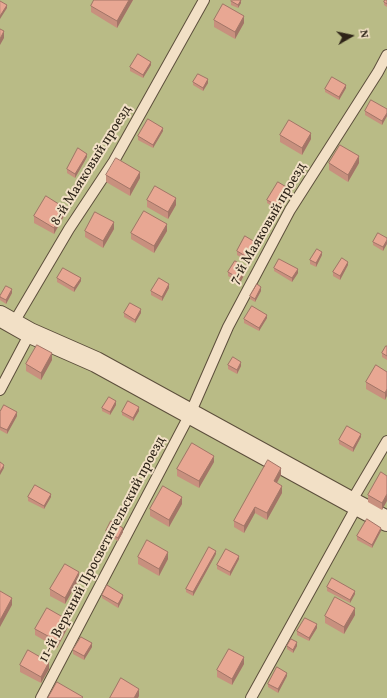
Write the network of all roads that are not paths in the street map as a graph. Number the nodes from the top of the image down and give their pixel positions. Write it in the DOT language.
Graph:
graph roads {
  1 [pos="204,0"];
  2 [pos="387,55"];
  3 [pos="6,320"];
  4 [pos="30,333"];
  5 [pos="0,390"];
  6 [pos="190,414"];
  7 [pos="387,441"];
  8 [pos="354,504"];
  9 [pos="387,521"];
  10 [pos="41,698"];
  11 [pos="251,698"];
  1 -- 3 [label="lane, 8-й Маяковый проезд"];
  2 -- 6 [label="lane, 7-й Маяковый проезд"];
  3 -- 4 [label="street"];
  4 -- 5 [label="lane"];
  4 -- 6 [label="street"];
  6 -- 8 [label="street"];
  6 -- 10 [label="lane, 11-й Верхний Просветительский проезд"];
  7 -- 8 [label="lane"];
  8 -- 9 [label="street"];
  8 -- 11 [label="lane"];
}
